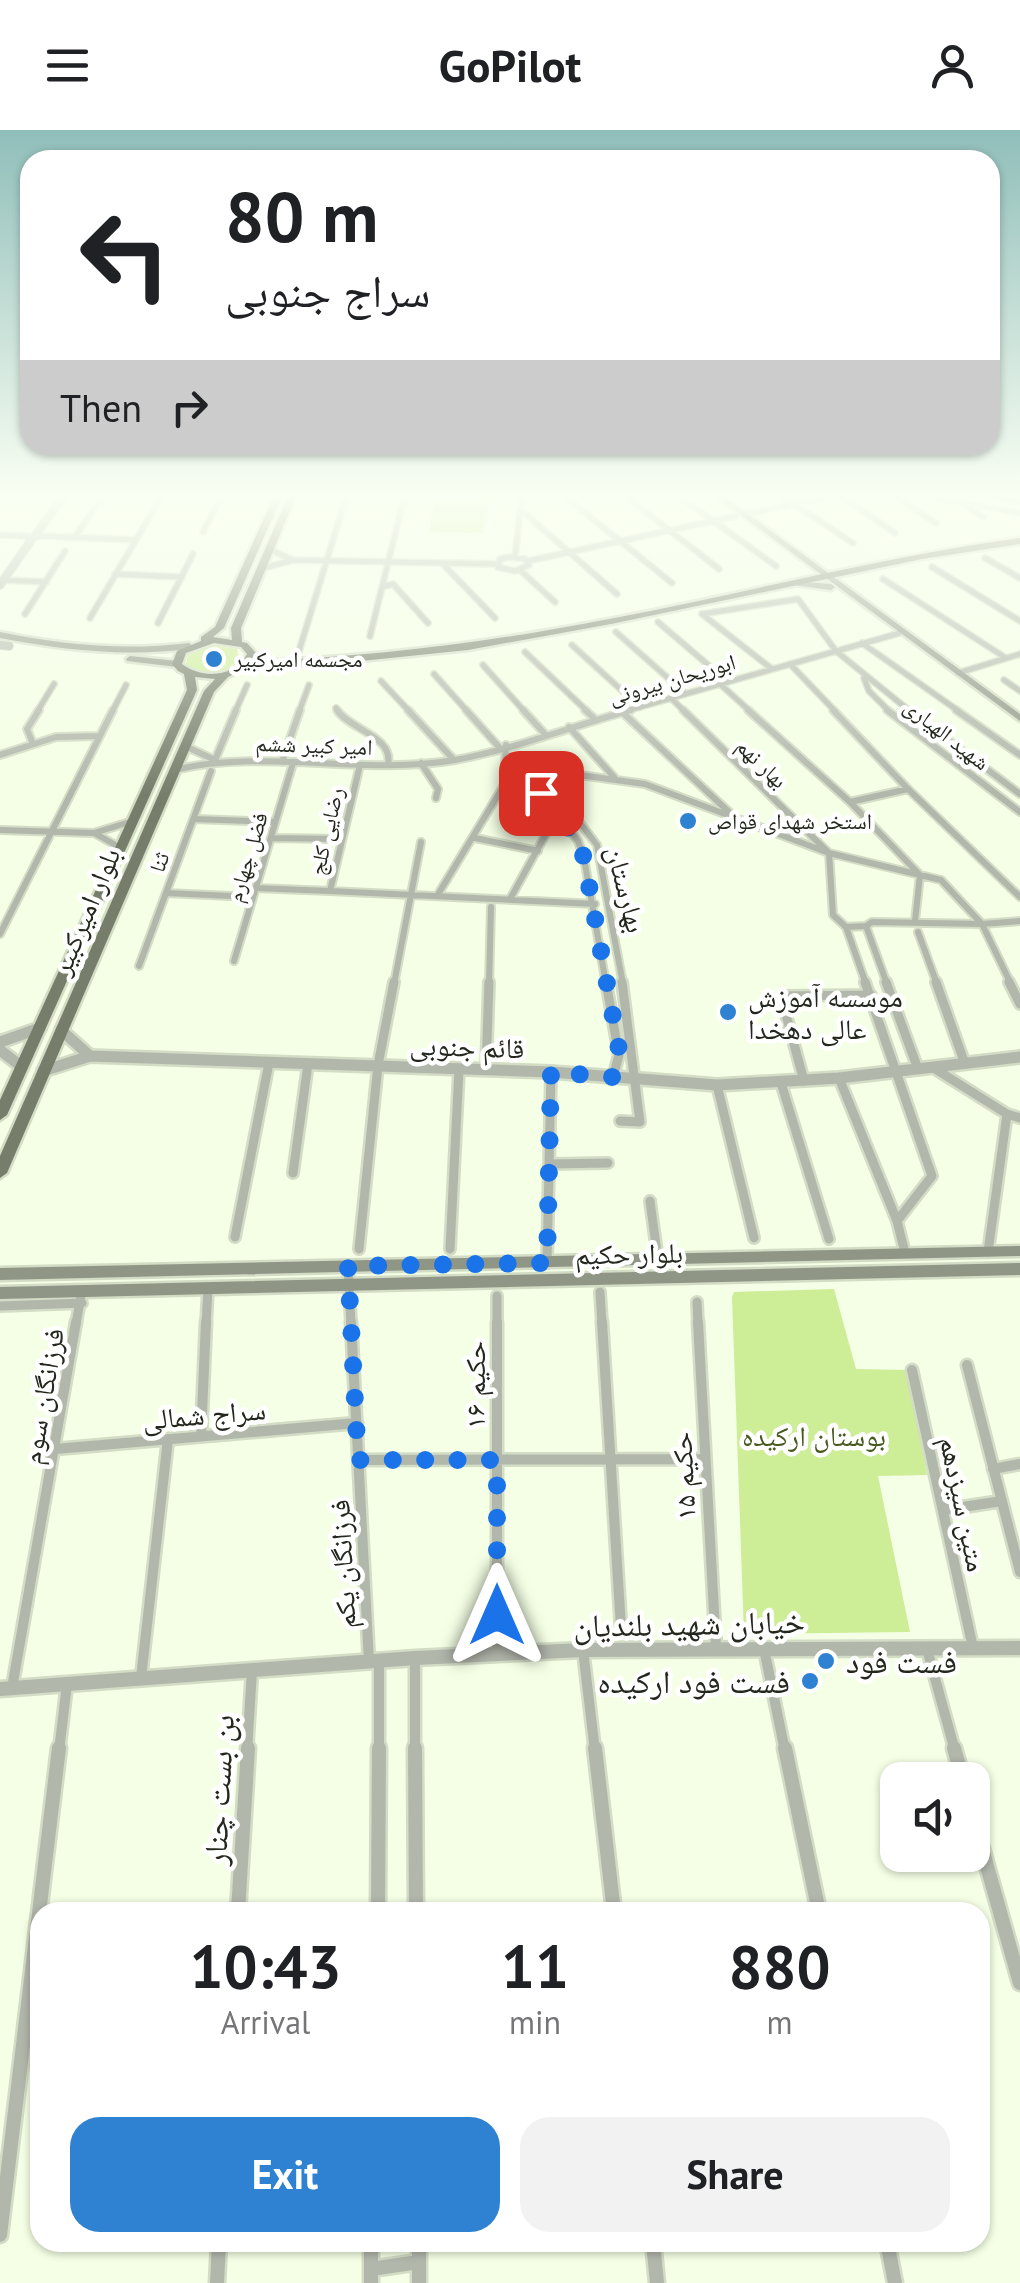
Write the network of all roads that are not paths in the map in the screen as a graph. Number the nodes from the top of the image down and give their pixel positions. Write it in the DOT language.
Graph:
graph roads {
  1 [pos="37,594"];
  2 [pos="103,594"];
  3 [pos="173,594"];
  4 [pos="234,594"];
  5 [pos="250,594"];
  6 [pos="316,594"];
  7 [pos="380,594"];
  8 [pos="402,594"];
  9 [pos="472,594"];
  10 [pos="547,594"];
  11 [pos="704,594"];
  12 [pos="852,594"];
  13 [pos="907,594"];
  14 [pos="977,594"];
  15 [pos="798,599"];
  16 [pos="555,602"];
  17 [pos="751,607"];
  18 [pos="24,614"];
  19 [pos="702,614"];
  20 [pos="90,618"];
  21 [pos="494,618"];
  22 [pos="761,619"];
  23 [pos="1020,621"];
  24 [pos="658,622"];
  25 [pos="158,623"];
  26 [pos="428,623"];
  27 [pos="616,632"];
  28 [pos="900,633"];
  29 [pos="0,634"];
  30 [pos="370,636"];
  31 [pos="237,642"];
  32 [pos="195,644"];
  33 [pos="862,644"];
  34 [pos="3,645"];
  35 [pos="572,645"];
  36 [pos="299,651"];
  37 [pos="836,651"];
  38 [pos="525,652"];
  39 [pos="1020,654"];
  40 [pos="1006,658"];
  41 [pos="251,659"];
  42 [pos="177,664"];
  43 [pos="790,664"];
  44 [pos="483,665"];
  45 [pos="772,669"];
  46 [pos="958,673"];
  47 [pos="189,674"];
  48 [pos="434,674"];
  49 [pos="225,675"];
  50 [pos="863,676"];
  51 [pos="1004,680"];
  52 [pos="381,681"];
  53 [pos="724,683"];
  54 [pos="54,684"];
  55 [pos="126,685"];
  56 [pos="247,685"];
  57 [pos="310,685"];
  58 [pos="1020,691"];
  59 [pos="686,694"];
  60 [pos="671,698"];
  61 [pos="640,707"];
  62 [pos="336,708"];
  63 [pos="622,712"];
  64 [pos="1020,718"];
  65 [pos="596,720"];
  66 [pos="569,727"];
  67 [pos="545,734"];
  68 [pos="100,736"];
  69 [pos="33,744"];
  70 [pos="185,746"];
  71 [pos="502,746"];
  72 [pos="2,755"];
  73 [pos="1020,755"];
  74 [pos="215,760"];
  75 [pos="454,760"];
  76 [pos="282,762"];
  77 [pos="293,763"];
  78 [pos="422,763"];
  79 [pos="0,765"];
  80 [pos="360,765"];
  81 [pos="388,765"];
  82 [pos="507,765"];
  83 [pos="546,769"];
  84 [pos="174,770"];
  85 [pos="211,771"];
  86 [pos="614,778"];
  87 [pos="908,789"];
  88 [pos="541,793"];
  89 [pos="1020,794"];
  90 [pos="436,798"];
  91 [pos="850,802"];
  92 [pos="1020,812"];
  93 [pos="557,814"];
  94 [pos="735,817"];
  95 [pos="194,819"];
  96 [pos="133,821"];
  97 [pos="276,822"];
  98 [pos="0,830"];
  99 [pos="51,832"];
  100 [pos="94,833"];
  101 [pos="270,838"];
  102 [pos="475,838"];
  103 [pos="342,839"];
  104 [pos="421,842"];
  105 [pos="120,848"];
  106 [pos="538,850"];
  107 [pos="829,853"];
  108 [pos="920,875"];
  109 [pos="330,891"];
  110 [pos="254,892"];
  111 [pos="166,894"];
  112 [pos="412,896"];
  113 [pos="438,896"];
  114 [pos="1020,897"];
  115 [pos="510,899"];
  116 [pos="595,904"];
  117 [pos="492,907"];
  118 [pos="915,921"];
  119 [pos="1020,921"];
  120 [pos="982,924"];
  121 [pos="866,926"];
  122 [pos="846,927"];
  123 [pos="918,932"];
  124 [pos="0,934"];
  125 [pos="234,961"];
  126 [pos="140,966"];
  127 [pos="871,995"];
  128 [pos="1020,1004"];
  129 [pos="40,1028"];
  130 [pos="62,1030"];
  131 [pos="0,1042"];
  132 [pos="0,1050"];
  133 [pos="90,1056"];
  134 [pos="1020,1058"];
  135 [pos="270,1064"];
  136 [pos="308,1064"];
  137 [pos="965,1064"];
  138 [pos="378,1065"];
  139 [pos="22,1067"];
  140 [pos="459,1068"];
  141 [pos="932,1068"];
  142 [pos="918,1069"];
  143 [pos="486,1070"];
  144 [pos="43,1071"];
  145 [pos="897,1071"];
  146 [pos="551,1072"];
  147 [pos="613,1077"];
  148 [pos="839,1078"];
  149 [pos="635,1079"];
  150 [pos="804,1081"];
  151 [pos="782,1083"];
  152 [pos="717,1085"];
  153 [pos="1007,1114"];
  154 [pos="0,1116"];
  155 [pos="1020,1118"];
  156 [pos="620,1121"];
  157 [pos="608,1163"];
  158 [pos="549,1164"];
  159 [pos="0,1173"];
  160 [pos="293,1174"];
  161 [pos="650,1201"];
  162 [pos="896,1221"];
  163 [pos="235,1237"];
  164 [pos="754,1238"];
  165 [pos="829,1238"];
  166 [pos="450,1249"];
  167 [pos="359,1250"];
  168 [pos="1020,1251"];
  169 [pos="988,1252"];
  170 [pos="904,1253"];
  171 [pos="658,1260"];
  172 [pos="547,1263"];
  173 [pos="348,1266"];
  174 [pos="1020,1269"];
  175 [pos="0,1274"];
  176 [pos="349,1284"];
  177 [pos="208,1288"];
  178 [pos="600,1292"];
  179 [pos="0,1293"];
  180 [pos="82,1296"];
  181 [pos="496,1296"];
  182 [pos="698,1302"];
  183 [pos="0,1306"];
  184 [pos="967,1365"];
  185 [pos="912,1370"];
  186 [pos="357,1423"];
  187 [pos="200,1436"];
  188 [pos="168,1439"];
  189 [pos="55,1449"];
  190 [pos="611,1459"];
  191 [pos="704,1459"];
  192 [pos="358,1460"];
  193 [pos="497,1460"];
  194 [pos="1020,1464"];
  195 [pos="994,1469"];
  196 [pos="1002,1501"];
  197 [pos="943,1510"];
  198 [pos="1020,1572"];
  199 [pos="622,1628"];
  200 [pos="716,1648"];
  201 [pos="927,1648"];
  202 [pos="973,1648"];
  203 [pos="1020,1648"];
  204 [pos="583,1650"];
  205 [pos="764,1650"];
  206 [pos="497,1654"];
  207 [pos="415,1658"];
  208 [pos="374,1661"];
  209 [pos="252,1671"];
  210 [pos="141,1678"];
  211 [pos="67,1684"];
  212 [pos="6,1689"];
  213 [pos="959,1762"];
  214 [pos="989,1872"];
  215 [pos="44,1902"];
  216 [pos="239,1902"];
  217 [pos="378,1902"];
  218 [pos="416,1902"];
  219 [pos="613,1902"];
  220 [pos="816,1902"];
  221 [pos="1020,1983"];
  222 [pos="30,2026"];
  223 [pos="0,2235"];
  224 [pos="219,2252"];
  225 [pos="419,2252"];
  226 [pos="653,2252"];
  227 [pos="889,2252"];
  228 [pos="419,2262"];
  229 [pos="371,2276"];
  230 [pos="217,2283"];
  231 [pos="419,2283"];
  232 [pos="657,2283"];
  233 [pos="895,2283"];
  1 -- 18 [label="street"];
  2 -- 20 [label="street"];
  3 -- 25 [label="street"];
  4 -- 32 [label="main road"];
  5 -- 31 [label="main road"];
  6 -- 36 [label="street"];
  7 -- 30 [label="street"];
  8 -- 26 [label="street"];
  9 -- 21 [label="street"];
  10 -- 16 [label="street"];
  11 -- 41 [label="main road"];
  12 -- 28 [label="main road"];
  13 -- 40 [label="street"];
  14 -- 23 [label="street"];
  15 -- 17 [label="street"];
  15 -- 37 [label="street, شهید الهیاری"];
  17 -- 19 [label="street"];
  17 -- 22 [label="street"];
  19 -- 45 [label="street"];
  24 -- 53 [label="street"];
  27 -- 59 [label="street"];
  28 -- 33 [label="street, ابوریحان بیرونی"];
  28 -- 46 [label="main road"];
  29 -- 32 [label="main road"];
  31 -- 32 [label="main road"];
  31 -- 41 [label="main road"];
  32 -- 42 [label="main road"];
  33 -- 37 [label="street, ابوریحان بیرونی"];
  33 -- 73 [label="street"];
  34 -- 42 [label="main road"];
  35 -- 61 [label="street"];
  37 -- 43 [label="street, ابوریحان بیرونی"];
  37 -- 50 [label="street, شهید الهیاری"];
  38 -- 65 [label="street"];
  39 -- 40 [label="street"];
  40 -- 46 [label="street"];
  41 -- 49 [label="main road"];
  42 -- 47 [label="main road"];
  43 -- 45 [label="street, ابوریحان بیرونی"];
  43 -- 87 [label="street"];
  44 -- 67 [label="street"];
  45 -- 53 [label="street, ابوریحان بیرونی"];
  46 -- 64 [label="main road"];
  47 -- 49 [label="main road"];
  47 -- 96 [label="main road, بلوار امیرکبیر"];
  48 -- 71 [label="street"];
  49 -- 70 [label="main road, بلوار امیرکبیر"];
  50 -- 89 [label="street, شهید الهیاری"];
  50 -- 92 [label="street, شهید الهیاری"];
  51 -- 58 [label="street"];
  52 -- 75 [label="street"];
  53 -- 59 [label="street, ابوریحان بیرونی"];
  53 -- 91 [label="street"];
  54 -- 69 [label="street"];
  55 -- 68 [label="street"];
  56 -- 74 [label="street"];
  57 -- 76 [label="street"];
  59 -- 60 [label="street, ابوریحان بیرونی"];
  60 -- 61 [label="street, ابوریحان بیرونی"];
  60 -- 107 [label="street, بهار نهم"];
  61 -- 63 [label="street, ابوریحان بیرونی"];
  62 -- 81 [label="street"];
  63 -- 65 [label="street, ابوریحان بیرونی"];
  63 -- 94 [label="street"];
  65 -- 66 [label="street, ابوریحان بیرونی"];
  66 -- 67 [label="street, ابوریحان بیرونی"];
  66 -- 86 [label="street"];
  67 -- 71 [label="street, ابوریحان بیرونی"];
  68 -- 69 [label="street"];
  68 -- 99 [label="street"];
  69 -- 72 [label="street"];
  70 -- 74 [label="street"];
  70 -- 84 [label="main road, بلوار امیرکبیر"];
  71 -- 75 [label="street, ابوریحان بیرونی"];
  71 -- 82 [label="street"];
  72 -- 79 [label="street"];
  74 -- 76 [label="street, امیر کبیر ششم"];
  74 -- 84 [label="street, امیر کبیر ششم"];
  75 -- 78 [label="street, امیر کبیر ششم"];
  76 -- 77 [label="street, امیر کبیر ششم"];
  77 -- 80 [label="street, امیر کبیر ششم"];
  77 -- 97 [label="street, فضل چهارم"];
  78 -- 81 [label="street, امیر کبیر ششم"];
  78 -- 90 [label="street"];
  80 -- 81 [label="street, امیر کبیر ششم"];
  80 -- 103 [label="street, رضایی کلج"];
  82 -- 83 [label="street"];
  82 -- 102 [label="street"];
  83 -- 86 [label="street"];
  83 -- 88 [label="street"];
  84 -- 130 [label="main road, بلوار امیرکبیر"];
  85 -- 95 [label="street, ثنا"];
  86 -- 94 [label="street"];
  87 -- 91 [label="street"];
  87 -- 114 [label="street"];
  88 -- 93 [label="street, بهارستان"];
  88 -- 149 [label="street, بهارستان"];
  91 -- 108 [label="street"];
  93 -- 106 [label="street"];
  93 -- 116 [label="street, بهارستان"];
  94 -- 107 [label="street"];
  95 -- 97 [label="street"];
  95 -- 111 [label="street, ثنا"];
  96 -- 100 [label="street"];
  96 -- 105 [label="main road, بلوار امیرکبیر"];
  97 -- 101 [label="street, فضل چهارم"];
  98 -- 99 [label="street"];
  99 -- 100 [label="street"];
  99 -- 124 [label="street"];
  100 -- 105 [label="street"];
  101 -- 103 [label="street"];
  101 -- 110 [label="street, فضل چهارم"];
  102 -- 106 [label="street"];
  102 -- 113 [label="street"];
  103 -- 109 [label="street, رضایی کلج"];
  104 -- 112 [label="street"];
  105 -- 129 [label="main road, بلوار امیرکبیر"];
  106 -- 115 [label="street"];
  107 -- 108 [label="street"];
  107 -- 122 [label="street"];
  108 -- 118 [label="street"];
  108 -- 120 [label="street"];
  109 -- 110 [label="street, رضایی کلج"];
  109 -- 112 [label="street"];
  110 -- 111 [label="street, رضایی کلج"];
  110 -- 125 [label="street, فضل چهارم"];
  111 -- 126 [label="street, ثنا"];
  112 -- 113 [label="street"];
  112 -- 138 [label="street"];
  113 -- 115 [label="street"];
  115 -- 116 [label="street"];
  116 -- 147 [label="street, بهارستان"];
  117 -- 143 [label="street"];
  118 -- 120 [label="street"];
  118 -- 121 [label="street"];
  119 -- 120 [label="street"];
  120 -- 128 [label="street"];
  121 -- 122 [label="street"];
  121 -- 142 [label="street"];
  122 -- 127 [label="street"];
  123 -- 137 [label="street"];
  127 -- 145 [label="street"];
  127 -- 150 [label="street"];
  129 -- 131 [label="street"];
  129 -- 139 [label="main road, بلوار امیرکبیر"];
  130 -- 133 [label="street"];
  130 -- 144 [label="main road, بلوار امیرکبیر"];
  132 -- 139 [label="street"];
  133 -- 135 [label="street, قائم جنوبی"];
  133 -- 144 [label="street"];
  134 -- 137 [label="street, قائم جنوبی"];
  135 -- 136 [label="street, قائم جنوبی"];
  135 -- 163 [label="street"];
  136 -- 138 [label="street, قائم جنوبی"];
  136 -- 160 [label="street"];
  137 -- 141 [label="street, قائم جنوبی"];
  138 -- 140 [label="street, قائم جنوبی"];
  138 -- 167 [label="street"];
  139 -- 154 [label="main road, بلوار امیرکبیر"];
  140 -- 143 [label="street, قائم جنوبی"];
  140 -- 166 [label="street"];
  141 -- 142 [label="street, قائم جنوبی"];
  141 -- 153 [label="street"];
  142 -- 145 [label="street, قائم جنوبی"];
  143 -- 146 [label="street, قائم جنوبی"];
  144 -- 159 [label="main road, بلوار امیرکبیر"];
  145 -- 148 [label="street, قائم جنوبی"];
  145 -- 162 [label="street"];
  146 -- 147 [label="street, قائم جنوبی"];
  146 -- 158 [label="street"];
  147 -- 149 [label="street, قائم جنوبی"];
  148 -- 150 [label="street, قائم جنوبی"];
  148 -- 162 [label="street"];
  149 -- 152 [label="street, قائم جنوبی"];
  149 -- 156 [label="street, بهارستان"];
  150 -- 151 [label="street, قائم جنوبی"];
  151 -- 152 [label="street, قائم جنوبی"];
  151 -- 165 [label="street"];
  152 -- 164 [label="street"];
  153 -- 155 [label="street"];
  153 -- 169 [label="street"];
  157 -- 158 [label="street"];
  158 -- 172 [label="street"];
  161 -- 171 [label="street"];
  162 -- 170 [label="street"];
  168 -- 169 [label="main road, بلوار حکیم"];
  169 -- 170 [label="main road, بلوار حکیم"];
  170 -- 171 [label="main road, بلوار حکیم"];
  171 -- 172 [label="main road, بلوار حکیم"];
  172 -- 173 [label="main road, بلوار حکیم"];
  173 -- 175 [label="main road, بلوار حکیم"];
  173 -- 176 [label="street, فرزانگان یکم"];
  174 -- 176 [label="main road, بلوار حکیم"];
  176 -- 177 [label="main road, بلوار حکیم"];
  176 -- 186 [label="street, فرزانگان یکم"];
  177 -- 180 [label="main road, بلوار حکیم"];
  177 -- 187 [label="street"];
  178 -- 190 [label="street"];
  179 -- 180 [label="main road, بلوار حکیم"];
  180 -- 183 [label="street"];
  180 -- 189 [label="street, فرزانگان سوم"];
  181 -- 193 [label="street, حکیم ۱۶"];
  182 -- 191 [label="street, حکیم ۱۵"];
  184 -- 195 [label="street"];
  185 -- 197 [label="street, متین سیزدهم"];
  186 -- 187 [label="street, سراج شمالی"];
  186 -- 192 [label="street, فرزانگان یکم"];
  187 -- 188 [label="street, سراج شمالی"];
  188 -- 189 [label="street, سراج شمالی"];
  188 -- 210 [label="street"];
  189 -- 212 [label="street, فرزانگان سوم"];
  190 -- 191 [label="street"];
  190 -- 193 [label="street"];
  190 -- 199 [label="street"];
  191 -- 200 [label="street, حکیم ۱۵"];
  192 -- 193 [label="street"];
  192 -- 208 [label="street, فرزانگان یکم"];
  193 -- 206 [label="street, حکیم ۱۶"];
  194 -- 195 [label="street"];
  195 -- 196 [label="street"];
  196 -- 197 [label="street"];
  196 -- 198 [label="street"];
  197 -- 202 [label="street, متین سیزدهم"];
  200 -- 204 [label="street, خیابان شهید بلندیان"];
  200 -- 205 [label="street, خیابان شهید بلندیان"];
  201 -- 202 [label="street, خیابان شهید بلندیان"];
  201 -- 205 [label="street, خیابان شهید بلندیان"];
  201 -- 213 [label="street"];
  202 -- 203 [label="street, خیابان شهید بلندیان"];
  204 -- 206 [label="street, خیابان شهید بلندیان"];
  204 -- 219 [label="street"];
  205 -- 220 [label="street"];
  206 -- 207 [label="street, خیابان شهید بلندیان"];
  207 -- 208 [label="street, خیابان شهید بلندیان"];
  207 -- 218 [label="street"];
  208 -- 209 [label="street, خیابان شهید بلندیان"];
  208 -- 217 [label="street, فرزانگان یکم"];
  209 -- 210 [label="street, خیابان شهید بلندیان"];
  209 -- 216 [label="street, بن بست چنار"];
  210 -- 211 [label="street, خیابان شهید بلندیان"];
  211 -- 212 [label="street, خیابان شهید بلندیان"];
  211 -- 215 [label="street"];
  214 -- 221 [label="street"];
  222 -- 223 [label="street"];
  224 -- 230 [label="street"];
  225 -- 228 [label="street"];
  226 -- 232 [label="street"];
  227 -- 233 [label="street"];
  228 -- 229 [label="street"];
  228 -- 231 [label="street"];
}
